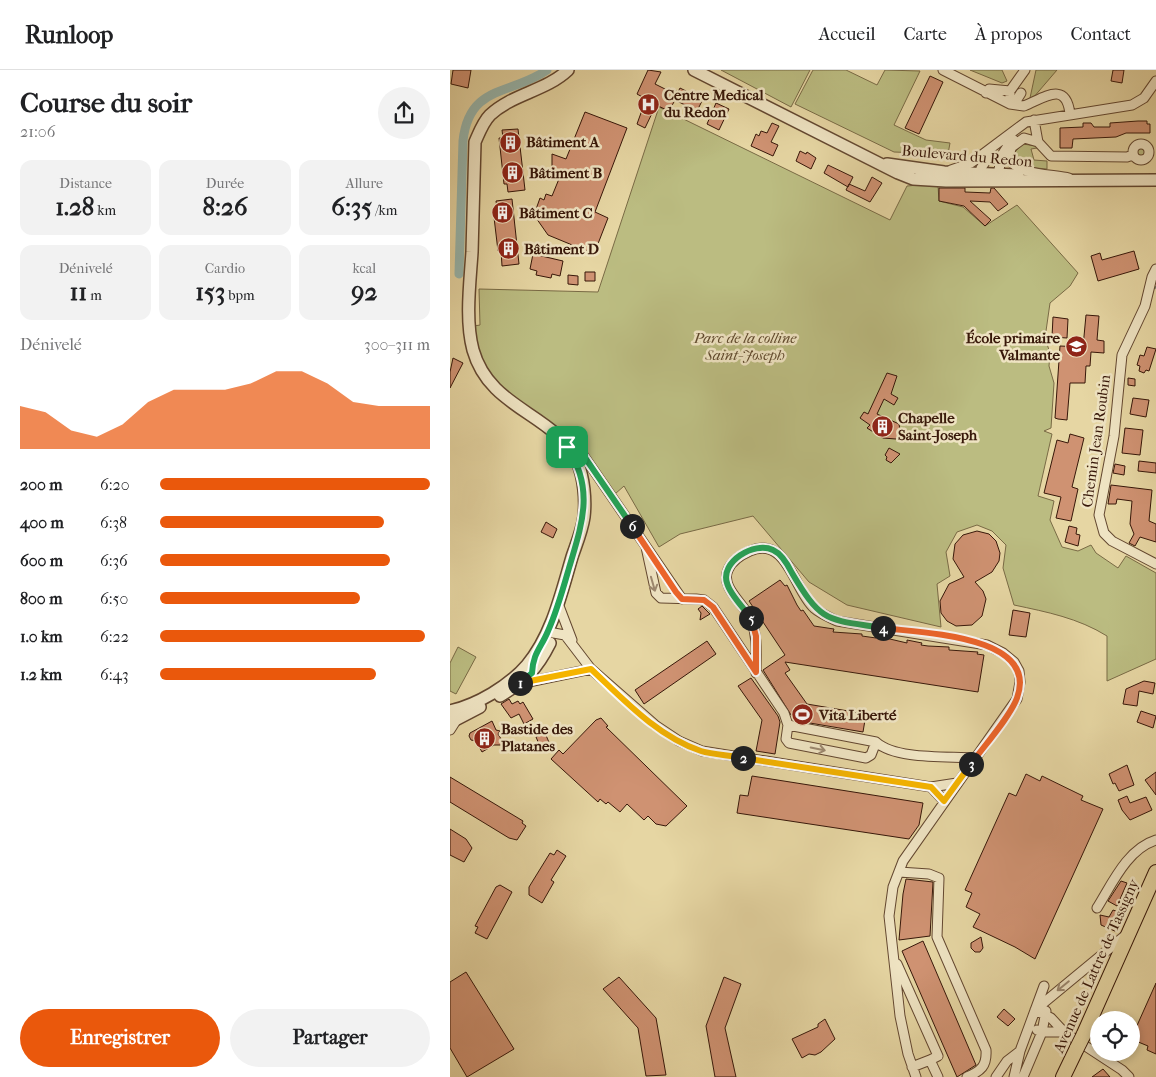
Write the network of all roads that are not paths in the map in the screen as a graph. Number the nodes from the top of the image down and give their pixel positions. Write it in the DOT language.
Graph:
graph roads {
  1 [pos="694,70"];
  2 [pos="943,70"];
  3 [pos="1026,70"];
  4 [pos="566,71"];
  5 [pos="1156,81"];
  6 [pos="1010,91"];
  7 [pos="1021,92"];
  8 [pos="986,93"];
  9 [pos="1037,101"];
  10 [pos="1010,104"];
  11 [pos="1070,114"];
  12 [pos="1034,120"];
  13 [pos="1012,140"];
  14 [pos="1038,142"];
  15 [pos="1133,155"];
  16 [pos="883,164"];
  17 [pos="944,172"];
  18 [pos="982,177"];
  19 [pos="998,178"];
  20 [pos="1077,180"];
  21 [pos="1156,180"];
  22 [pos="1156,269"];
  23 [pos="567,447"];
  24 [pos="646,547"];
  25 [pos="1156,564"];
  26 [pos="682,599"];
  27 [pos="560,600"];
  28 [pos="551,632"];
  29 [pos="574,647"];
  30 [pos="533,658"];
  31 [pos="591,669"];
  32 [pos="756,672"];
  33 [pos="535,677"];
  34 [pos="452,716"];
  35 [pos="788,725"];
  36 [pos="450,730"];
  37 [pos="876,742"];
  38 [pos="975,758"];
  39 [pos="958,783"];
  40 [pos="929,787"];
  41 [pos="944,801"];
  42 [pos="1156,840"];
  43 [pos="898,872"];
  44 [pos="1156,872"];
  45 [pos="1097,908"];
  46 [pos="1128,933"];
  47 [pos="894,958"];
  48 [pos="1044,986"];
  49 [pos="1044,998"];
  50 [pos="1036,1010"];
  51 [pos="1046,1015"];
  52 [pos="1030,1026"];
  53 [pos="1042,1032"];
  54 [pos="1064,1032"];
  55 [pos="1020,1050"];
  56 [pos="930,1060"];
  57 [pos="912,1067"];
  58 [pos="998,1074"];
  59 [pos="1018,1074"];
  60 [pos="1064,1076"];
  61 [pos="916,1077"];
  62 [pos="938,1077"];
  63 [pos="967,1077"];
  64 [pos="1129,1077"];
  1 -- 16 [label="street, Boulevard du Redon"];
  2 -- 8 [label="street"];
  3 -- 6 [label="street"];
  3 -- 7 [label="street"];
  4 -- 23 [label="street"];
  5 -- 11 [label="street"];
  6 -- 8 [label="street"];
  6 -- 10 [label="street"];
  7 -- 9 [label="street"];
  7 -- 10 [label="street"];
  8 -- 10 [label="street"];
  9 -- 10 [label="street"];
  9 -- 11 [label="street"];
  11 -- 12 [label="street"];
  12 -- 13 [label="street"];
  12 -- 14 [label="street"];
  13 -- 14 [label="street"];
  13 -- 17 [label="street"];
  13 -- 18 [label="street"];
  13 -- 19 [label="street"];
  13 -- 20 [label="street"];
  14 -- 15 [label="street"];
  16 -- 17 [label="street, Boulevard du Redon"];
  16 -- 18 [label="street, Boulevard du Redon"];
  17 -- 18 [label="street, Boulevard du Redon"];
  18 -- 19 [label="street, Boulevard du Redon"];
  19 -- 20 [label="street, Boulevard du Redon"];
  20 -- 21 [label="street, Boulevard du Redon"];
  22 -- 25 [label="street, Chemin Jean Roubin"];
  23 -- 24 [label="street"];
  23 -- 27 [label="street"];
  24 -- 26 [label="street"];
  24 -- 26 [label="street, one-way"];
  26 -- 32 [label="street"];
  27 -- 28 [label="street"];
  27 -- 29 [label="street"];
  28 -- 29 [label="street"];
  28 -- 30 [label="street"];
  28 -- 33 [label="street"];
  29 -- 31 [label="street"];
  30 -- 33 [label="street"];
  30 -- 34 [label="street"];
  31 -- 33 [label="street"];
  31 -- 40 [label="street"];
  32 -- 35 [label="street"];
  32 -- 38 [label="street"];
  33 -- 34 [label="street"];
  34 -- 36 [label="street"];
  35 -- 37 [label="street"];
  35 -- 37 [label="street, one-way"];
  37 -- 38 [label="street"];
  38 -- 39 [label="street"];
  39 -- 40 [label="street"];
  39 -- 41 [label="street"];
  40 -- 41 [label="street"];
  41 -- 43 [label="street"];
  42 -- 45 [label="street"];
  43 -- 47 [label="street"];
  43 -- 63 [label="street"];
  44 -- 46 [label="main road, Avenue de Lattre de Tassigny"];
  46 -- 49 [label="street, one-way"];
  46 -- 60 [label="main road, Avenue de Lattre de Tassigny"];
  47 -- 56 [label="street"];
  47 -- 57 [label="street"];
  48 -- 49 [label="street"];
  49 -- 50 [label="street"];
  49 -- 51 [label="street"];
  50 -- 51 [label="street"];
  50 -- 52 [label="street"];
  51 -- 53 [label="street"];
  51 -- 54 [label="street"];
  52 -- 53 [label="street"];
  52 -- 55 [label="street"];
  53 -- 54 [label="street"];
  53 -- 59 [label="street"];
  54 -- 64 [label="street"];
  55 -- 58 [label="street"];
  55 -- 59 [label="street"];
  56 -- 57 [label="street"];
  56 -- 62 [label="street"];
  57 -- 61 [label="street"];
  58 -- 59 [label="street"];
}
